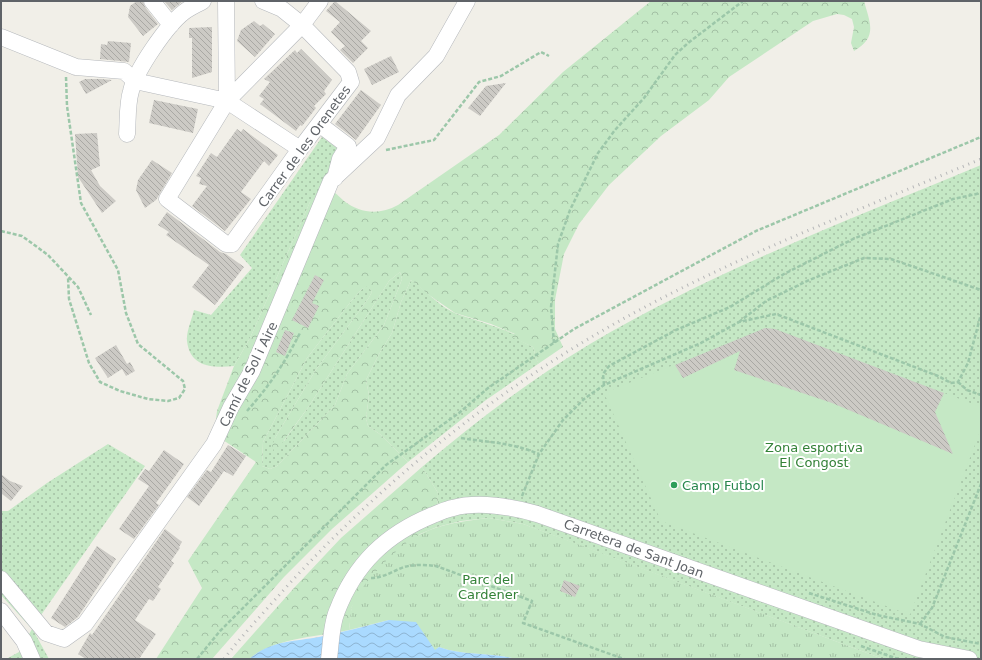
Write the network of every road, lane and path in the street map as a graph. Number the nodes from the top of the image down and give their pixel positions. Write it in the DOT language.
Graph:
graph roads {
  1 [pos="152,1"];
  2 [pos="203,1"];
  3 [pos="226,1"];
  4 [pos="263,1"];
  5 [pos="320,1"];
  6 [pos="467,1"];
  7 [pos="744,1"];
  8 [pos="302,24"];
  9 [pos="171,25"];
  10 [pos="1,37"];
  11 [pos="549,56"];
  12 [pos="71,65"];
  13 [pos="135,81"];
  14 [pos="227,101"];
  15 [pos="319,124"];
  16 [pos="127,134"];
  17 [pos="981,137"];
  18 [pos="300,149"];
  19 [pos="381,150"];
  20 [pos="335,178"];
  21 [pos="981,193"];
  22 [pos="1,231"];
  23 [pos="68,277"];
  24 [pos="981,290"];
  25 [pos="981,314"];
  26 [pos="91,315"];
  27 [pos="739,322"];
  28 [pos="300,333"];
  29 [pos="554,343"];
  30 [pos="958,382"];
  31 [pos="604,385"];
  32 [pos="981,395"];
  33 [pos="246,412"];
  34 [pos="461,438"];
  35 [pos="539,454"];
  36 [pos="981,484"];
  37 [pos="521,498"];
  38 [pos="372,573"];
  39 [pos="1,579"];
  40 [pos="1,611"];
  41 [pos="981,644"];
  42 [pos="861,645"];
  43 [pos="32,659"];
  44 [pos="197,659"];
  45 [pos="329,659"];
  46 [pos="624,659"];
  47 [pos="898,659"];
  48 [pos="969,659"];
  1 -- 9 [label="street"];
  2 -- 9 [label="street"];
  3 -- 14 [label="street"];
  4 -- 8 [label="street, Carrer de les Orenetes"];
  5 -- 8 [label="street"];
  6 -- 20 [label="street, Camí de Sol i Aire"];
  7 -- 29 [label="path"];
  8 -- 14 [label="street"];
  8 -- 15 [label="street, Carrer de les Orenetes"];
  9 -- 13 [label="street"];
  10 -- 12 [label="street"];
  11 -- 19 [label="path"];
  12 -- 13 [label="street"];
  12 -- 23 [label="path"];
  13 -- 14 [label="street"];
  13 -- 16 [label="street"];
  14 -- 18 [label="street"];
  14 -- 18 [label="street, Carrer de les Orenetes"];
  15 -- 18 [label="street, Carrer de les Orenetes"];
  15 -- 20 [label="street"];
  17 -- 29 [label="path"];
  20 -- 39 [label="street, Camí de Sol i Aire"];
  21 -- 31 [label="path"];
  22 -- 23 [label="path"];
  23 -- 26 [label="path"];
  24 -- 27 [label="path"];
  25 -- 30 [label="path"];
  27 -- 30 [label="path"];
  27 -- 31 [label="path"];
  28 -- 33 [label="path"];
  29 -- 44 [label="path"];
  30 -- 32 [label="path"];
  31 -- 35 [label="path"];
  34 -- 35 [label="path"];
  35 -- 37 [label="path"];
  36 -- 41 [label="path"];
  38 -- 46 [label="path"];
  40 -- 43 [label="street"];
  42 -- 47 [label="path"];
  45 -- 48 [label="street, Carretera de Sant Joan"];
}
